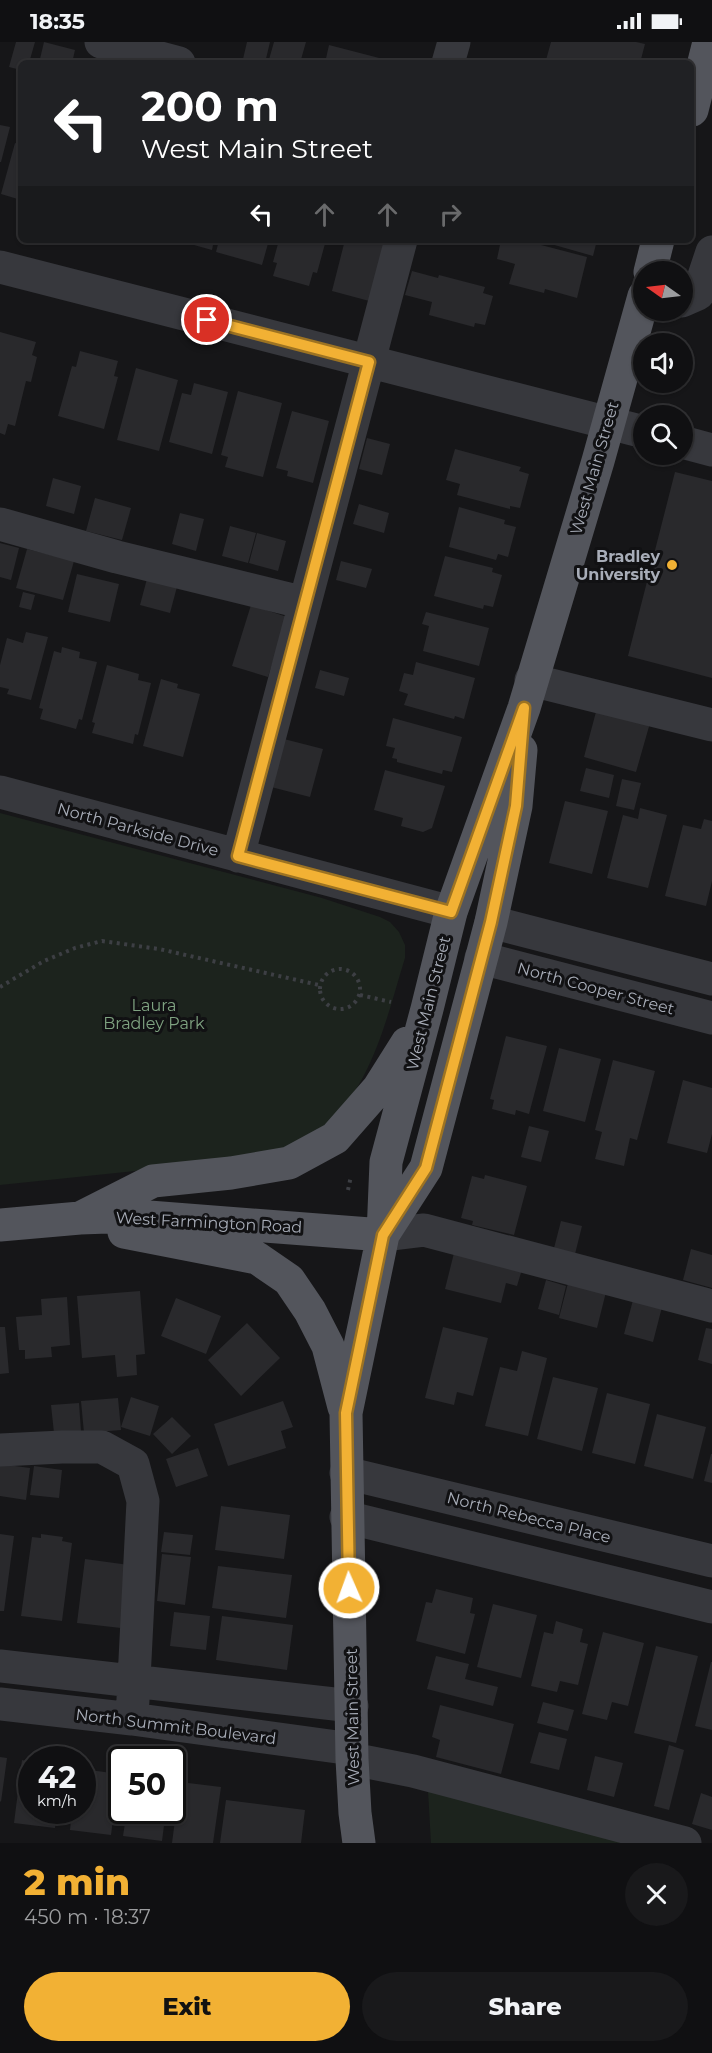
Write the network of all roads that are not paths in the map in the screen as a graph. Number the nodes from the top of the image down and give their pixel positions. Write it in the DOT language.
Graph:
graph roads {
  1 [pos="101,42"];
  2 [pos="454,42"];
  3 [pos="708,54"];
  4 [pos="168,60"];
  5 [pos="449,60"];
  6 [pos="694,103"];
  7 [pos="400,243"];
  8 [pos="657,243"];
  9 [pos="712,252"];
  10 [pos="653,261"];
  11 [pos="0,267"];
  12 [pos="693,296"];
  13 [pos="637,321"];
  14 [pos="369,362"];
  15 [pos="608,424"];
  16 [pos="633,430"];
  17 [pos="693,445"];
  18 [pos="712,450"];
  19 [pos="0,524"];
  20 [pos="305,603"];
  21 [pos="528,694"];
  22 [pos="712,726"];
  23 [pos="0,792"];
  24 [pos="238,856"];
  25 [pos="451,912"];
  26 [pos="491,922"];
  27 [pos="481,958"];
  28 [pos="712,979"];
  29 [pos="428,1009"];
  30 [pos="712,1018"];
  31 [pos="80,1218"];
  32 [pos="0,1225"];
  33 [pos="383,1235"];
  34 [pos="712,1306"];
  35 [pos="346,1413"];
  36 [pos="0,1450"];
  37 [pos="346,1473"];
  38 [pos="346,1517"];
  39 [pos="712,1562"];
  40 [pos="712,1606"];
  41 [pos="0,1666"];
  42 [pos="135,1683"];
  43 [pos="0,1704"];
  44 [pos="352,1706"];
  45 [pos="132,1719"];
  46 [pos="352,1754"];
  47 [pos="359,1843"];
  48 [pos="685,1843"];
  1 -- 4 [label="street"];
  2 -- 5 [label="street"];
  3 -- 6 [label="main road"];
  7 -- 14 [label="street"];
  8 -- 10 [label="main road, West Main Street"];
  9 -- 12 [label="street"];
  11 -- 14 [label="street"];
  13 -- 15 [label="main road, West Main Street"];
  14 -- 15 [label="street"];
  14 -- 20 [label="street"];
  15 -- 16 [label="street"];
  15 -- 21 [label="main road, West Main Street"];
  17 -- 18 [label="street"];
  19 -- 20 [label="street"];
  20 -- 24 [label="street"];
  21 -- 22 [label="street"];
  21 -- 25 [label="main road, West Main Street"];
  21 -- 26 [label="main road, West Main Street"];
  23 -- 24 [label="street, North Parkside Drive"];
  24 -- 25 [label="street, North Parkside Drive"];
  25 -- 29 [label="main road, West Main Street"];
  26 -- 27 [label="main road, West Main Street"];
  26 -- 28 [label="street"];
  27 -- 30 [label="street, North Cooper Street"];
  27 -- 33 [label="main road, West Main Street"];
  29 -- 31 [label="main road"];
  29 -- 33 [label="main road, West Main Street"];
  31 -- 32 [label="main road, West Farmington Road"];
  31 -- 33 [label="main road, West Farmington Road"];
  31 -- 35 [label="main road"];
  33 -- 34 [label="street"];
  33 -- 35 [label="main road, West Main Street"];
  35 -- 37 [label="main road, West Main Street"];
  36 -- 42 [label="street"];
  37 -- 38 [label="main road, West Main Street"];
  37 -- 39 [label="street, North Rebecca Place"];
  38 -- 40 [label="street"];
  38 -- 44 [label="main road, West Main Street"];
  41 -- 42 [label="street"];
  42 -- 44 [label="street"];
  42 -- 45 [label="street"];
  43 -- 45 [label="street, North Summit Boulevard"];
  44 -- 46 [label="main road, West Main Street"];
  45 -- 46 [label="street, North Summit Boulevard"];
  46 -- 47 [label="main road, West Main Street"];
  46 -- 48 [label="street, North Summit Boulevard"];
}
